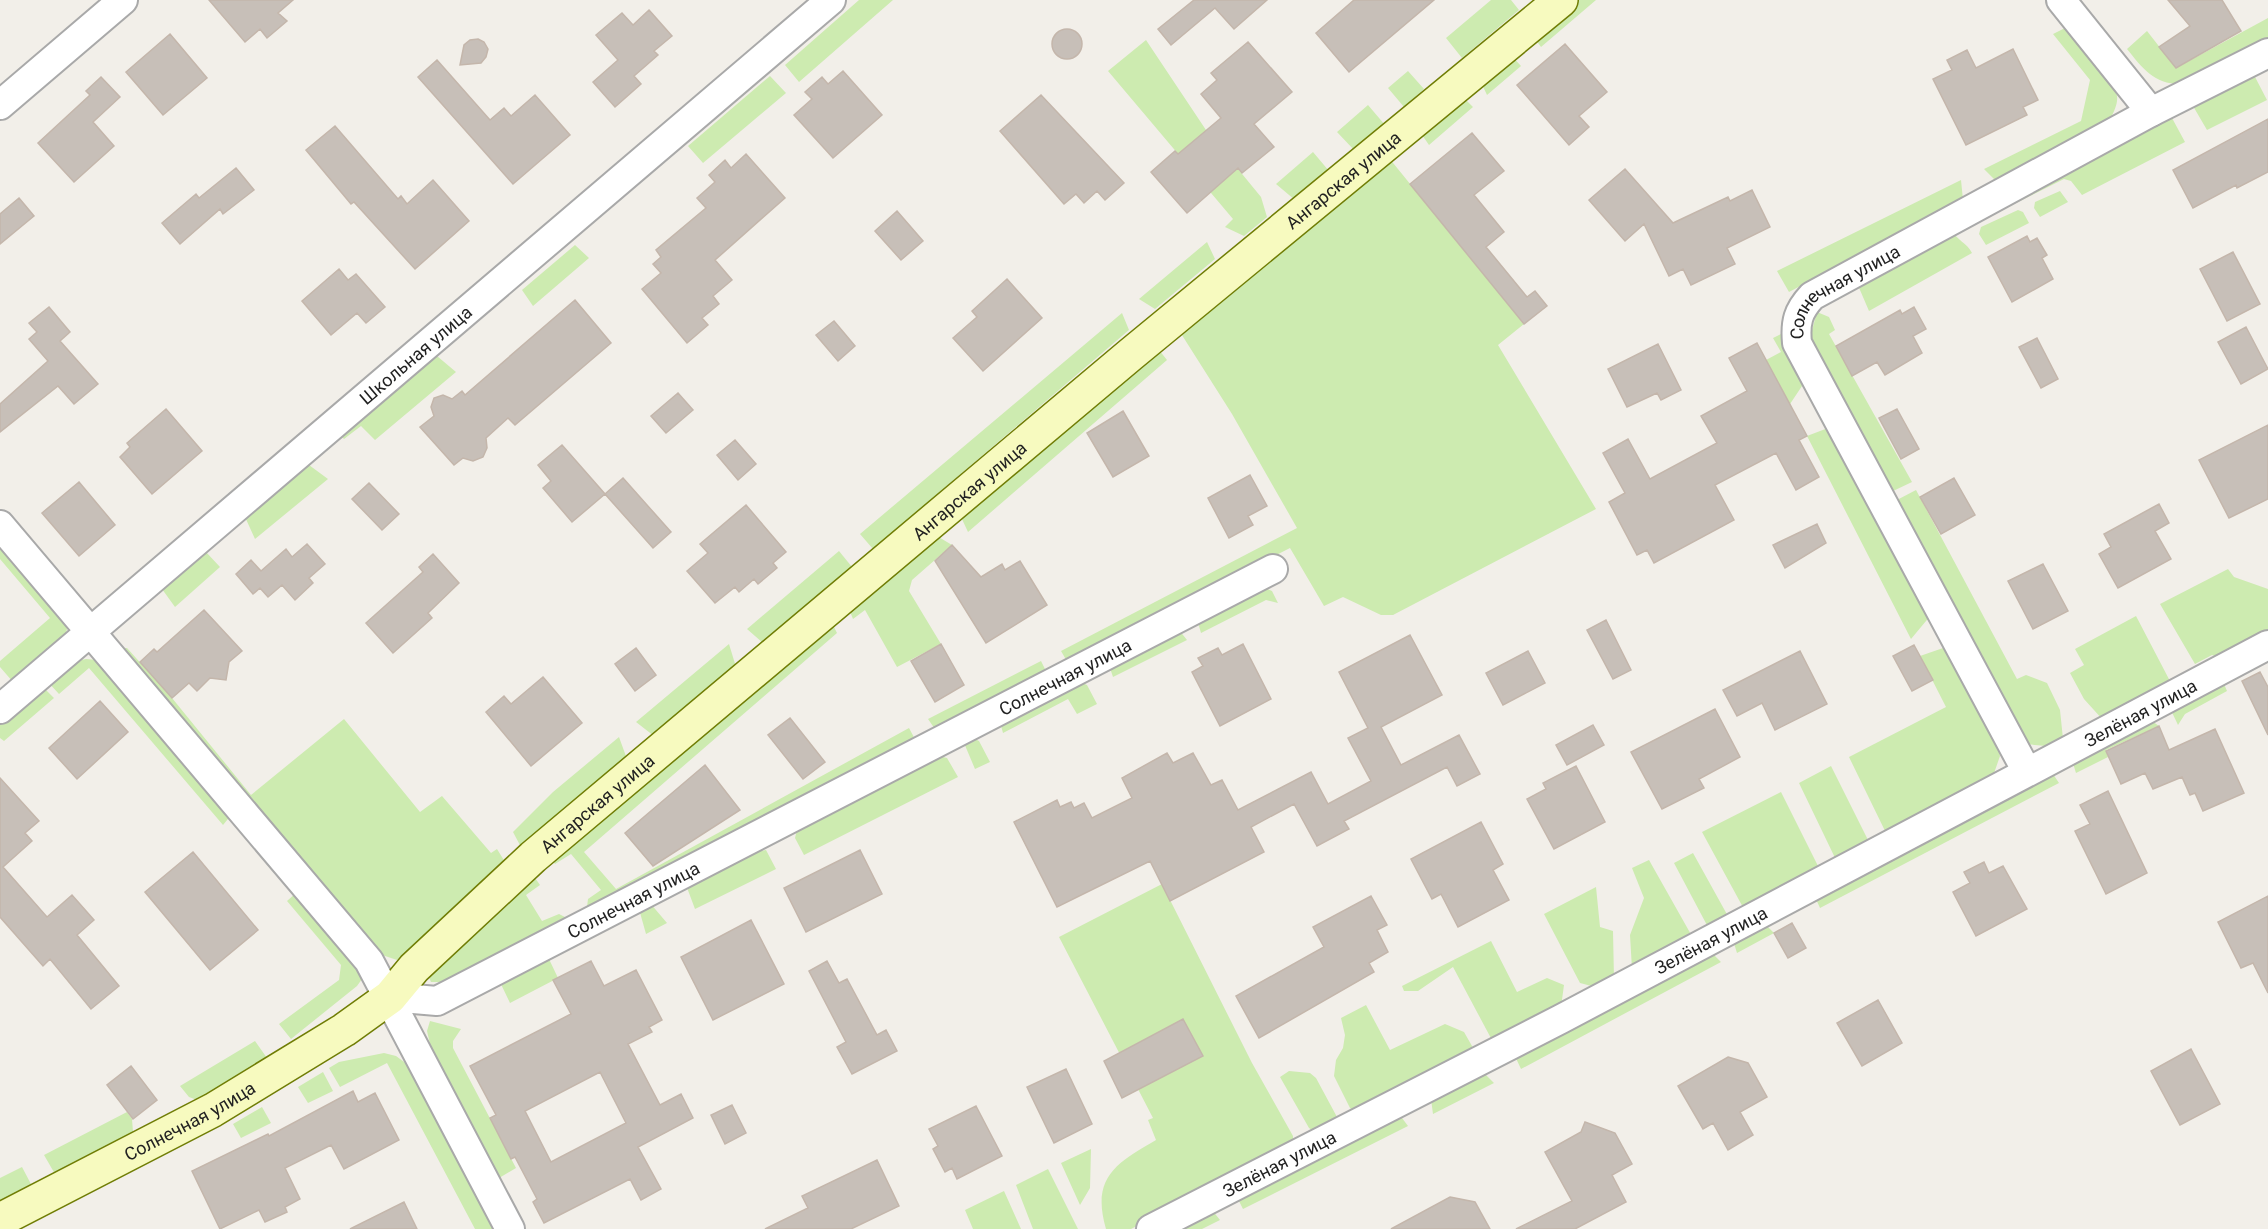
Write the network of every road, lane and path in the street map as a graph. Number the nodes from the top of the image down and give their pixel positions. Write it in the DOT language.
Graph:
graph roads {
  1 [pos="123,0"];
  2 [pos="831,0"];
  3 [pos="1562,0"];
  4 [pos="2061,0"];
  5 [pos="2268,53"];
  6 [pos="0,105"];
  7 [pos="2151,112"];
  8 [pos="0,525"];
  9 [pos="1273,569"];
  10 [pos="91,633"];
  11 [pos="2268,645"];
  12 [pos="0,709"];
  13 [pos="2026,771"];
  14 [pos="390,997"];
  15 [pos="0,1220"];
  16 [pos="510,1229"];
  17 [pos="1151,1229"];
  1 -- 6 [label="street"];
  2 -- 10 [label="street, Школьная улица"];
  3 -- 14 [label="street, Ангарская улица"];
  4 -- 7 [label="street"];
  5 -- 7 [label="street, Солнечная улица"];
  7 -- 13 [label="street, Солнечная улица"];
  8 -- 10 [label="street"];
  9 -- 14 [label="street, Солнечная улица"];
  10 -- 12 [label="street, Школьная улица"];
  10 -- 14 [label="street"];
  11 -- 13 [label="street, Зелёная улица"];
  13 -- 17 [label="street, Зелёная улица"];
  14 -- 15 [label="street, Солнечная улица"];
  14 -- 16 [label="street"];
}
